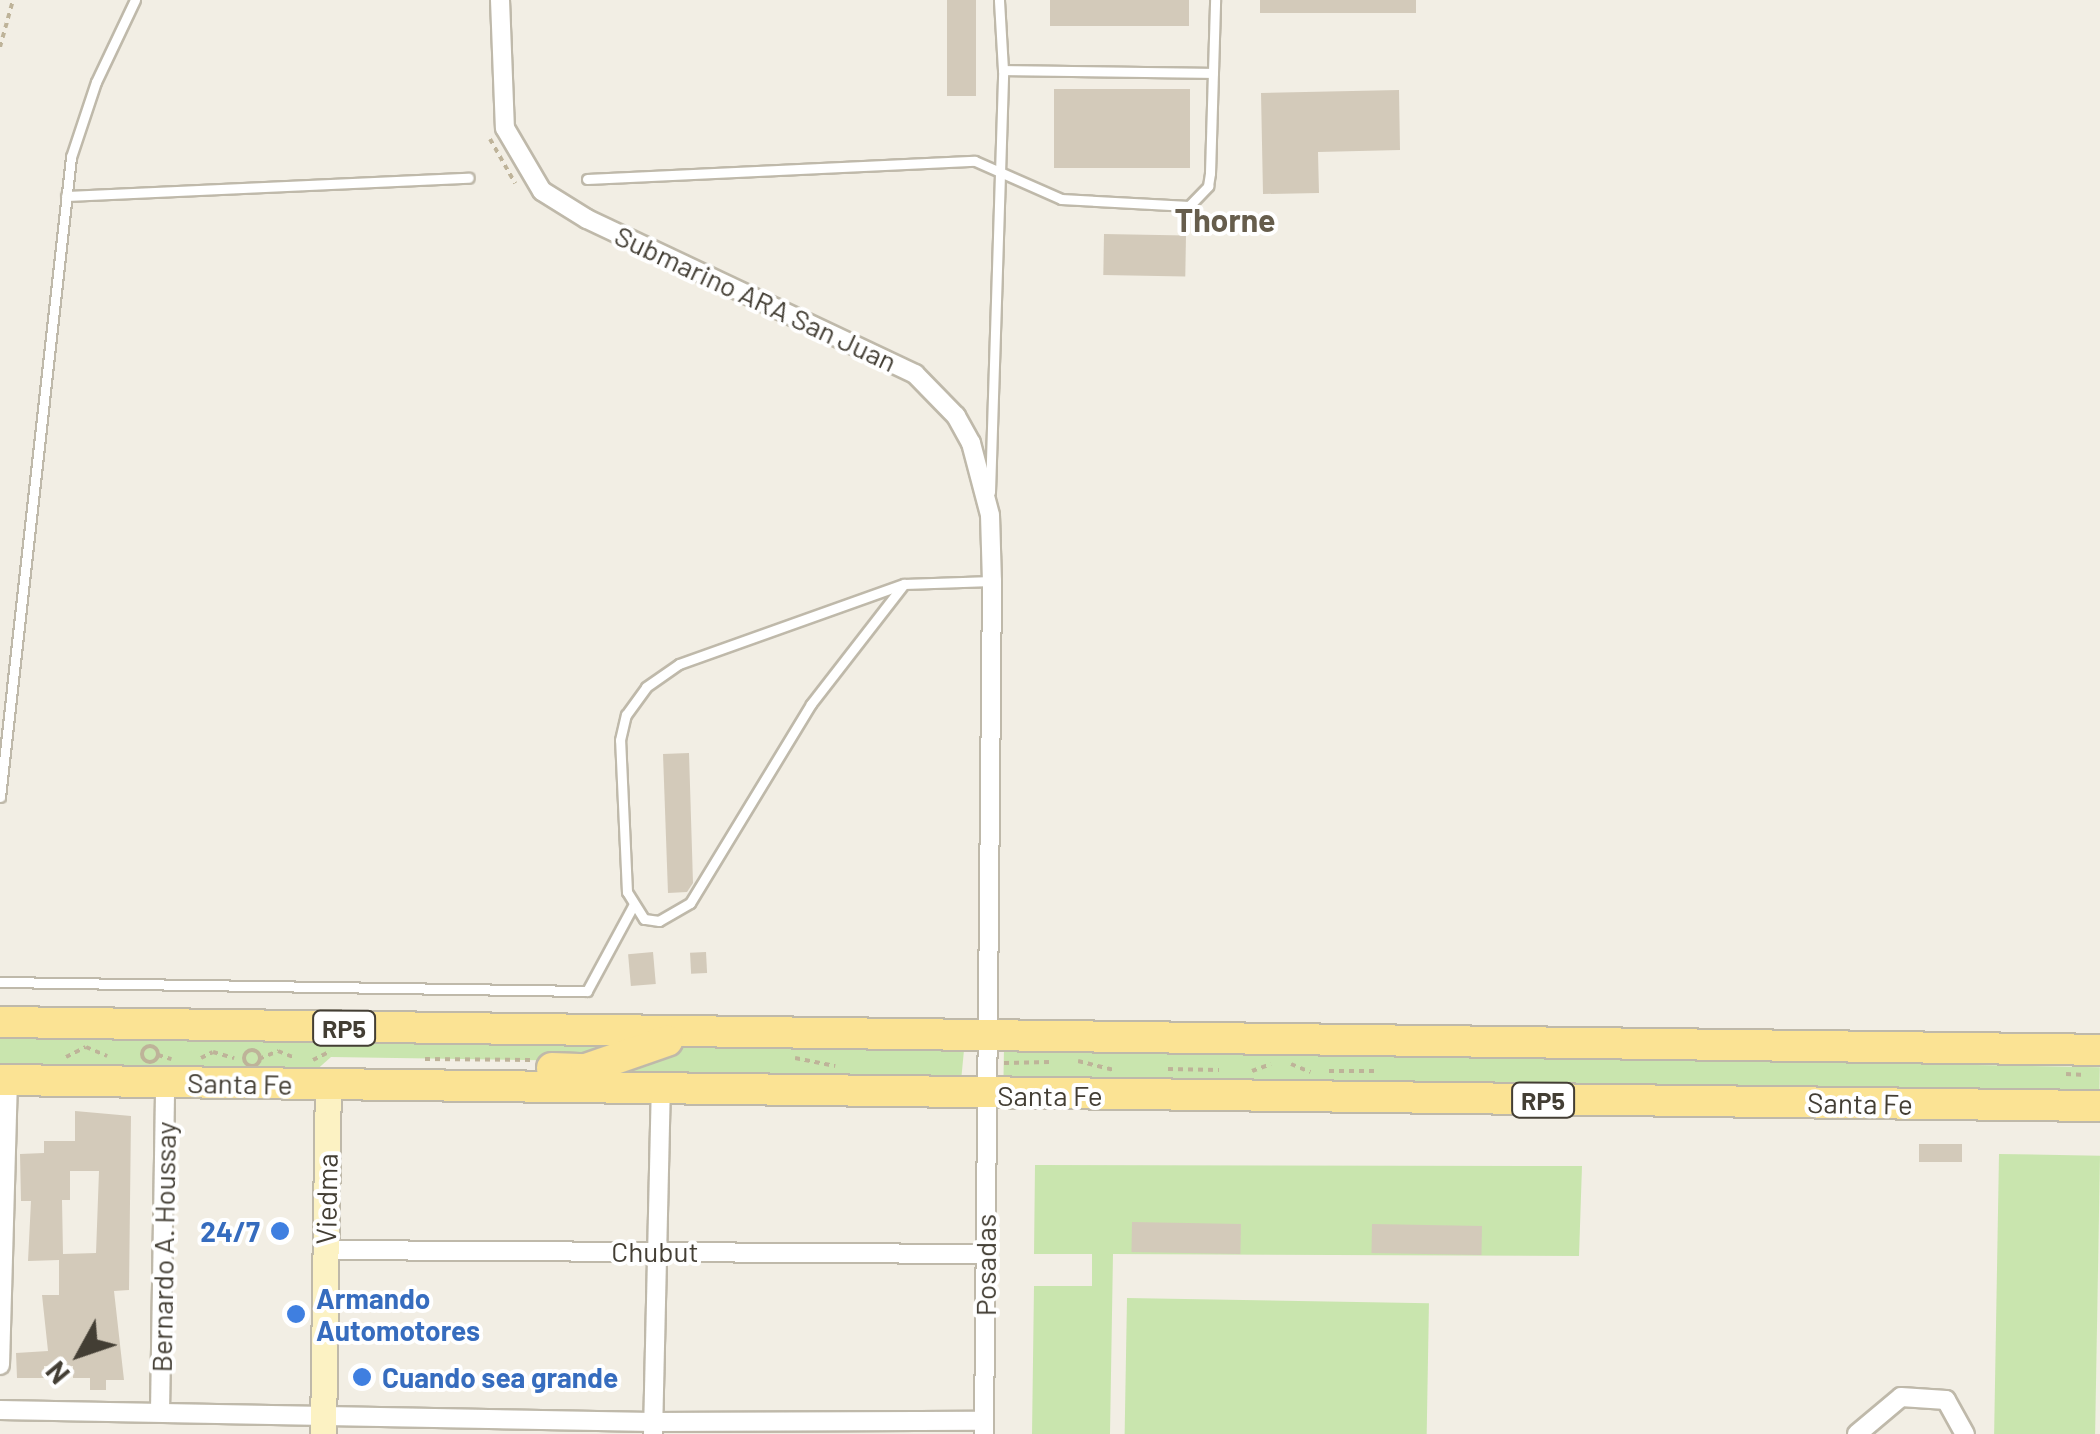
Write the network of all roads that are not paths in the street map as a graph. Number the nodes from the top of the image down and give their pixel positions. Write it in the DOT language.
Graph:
graph roads {
  1 [pos="135,0"];
  2 [pos="500,0"];
  3 [pos="999,0"];
  4 [pos="1214,0"];
  5 [pos="1003,70"];
  6 [pos="1213,73"];
  7 [pos="997,172"];
  8 [pos="469,178"];
  9 [pos="587,179"];
  10 [pos="66,196"];
  11 [pos="990,515"];
  12 [pos="992,580"];
  13 [pos="904,584"];
  14 [pos="0,797"];
  15 [pos="632,906"];
  16 [pos="0,982"];
  17 [pos="0,1022"];
  18 [pos="688,1034"];
  19 [pos="988,1036"];
  20 [pos="2100,1050"];
  21 [pos="4,1080"];
  22 [pos="165,1082"];
  23 [pos="328,1084"];
  24 [pos="662,1089"];
  25 [pos="986,1095"];
  26 [pos="2100,1106"];
  27 [pos="326,1250"];
  28 [pos="658,1250"];
  29 [pos="985,1254"];
  30 [pos="0,1365"];
  31 [pos="0,1410"];
  32 [pos="160,1412"];
  33 [pos="323,1425"];
  34 [pos="652,1428"];
  35 [pos="984,1428"];
  36 [pos="1856,1434"];
  37 [pos="1965,1434"];
  1 -- 10 [label="lane"];
  2 -- 11 [label="street, Submarino ARA San Juan"];
  3 -- 5 [label="lane"];
  4 -- 6 [label="lane"];
  5 -- 6 [label="lane"];
  5 -- 7 [label="lane"];
  6 -- 7 [label="lane"];
  7 -- 9 [label="lane"];
  7 -- 11 [label="lane"];
  8 -- 10 [label="lane"];
  10 -- 14 [label="lane"];
  11 -- 12 [label="street, Submarino ARA San Juan"];
  12 -- 13 [label="lane"];
  12 -- 19 [label="street, Submarino ARA San Juan"];
  13 -- 15 [label="lane"];
  13 -- 15 [label="lane"];
  15 -- 16 [label="lane"];
  17 -- 18 [label="main road, Santa Fe / RP5"];
  18 -- 19 [label="main road, Santa Fe / RP5"];
  18 -- 23 [label="main road"];
  19 -- 20 [label="main road, Santa Fe / RP5"];
  19 -- 25 [label="street, Submarino ARA San Juan"];
  21 -- 22 [label="main road, Santa Fe / RP5"];
  21 -- 30 [label="street"];
  22 -- 23 [label="main road, Santa Fe / RP5"];
  22 -- 32 [label="street, Bernardo A. Houssay"];
  23 -- 24 [label="main road, Santa Fe / RP5"];
  23 -- 27 [label="street, Viedma"];
  24 -- 25 [label="main road, Santa Fe / RP5"];
  24 -- 28 [label="street"];
  25 -- 26 [label="main road, Santa Fe / RP5"];
  25 -- 29 [label="street, Posadas"];
  27 -- 28 [label="street, Chubut"];
  27 -- 33 [label="street, Viedma"];
  28 -- 29 [label="street, Chubut"];
  28 -- 34 [label="street"];
  29 -- 35 [label="street, Posadas"];
  31 -- 32 [label="street"];
  32 -- 33 [label="street"];
  33 -- 34 [label="street"];
  34 -- 35 [label="street"];
  36 -- 37 [label="street"];
}
